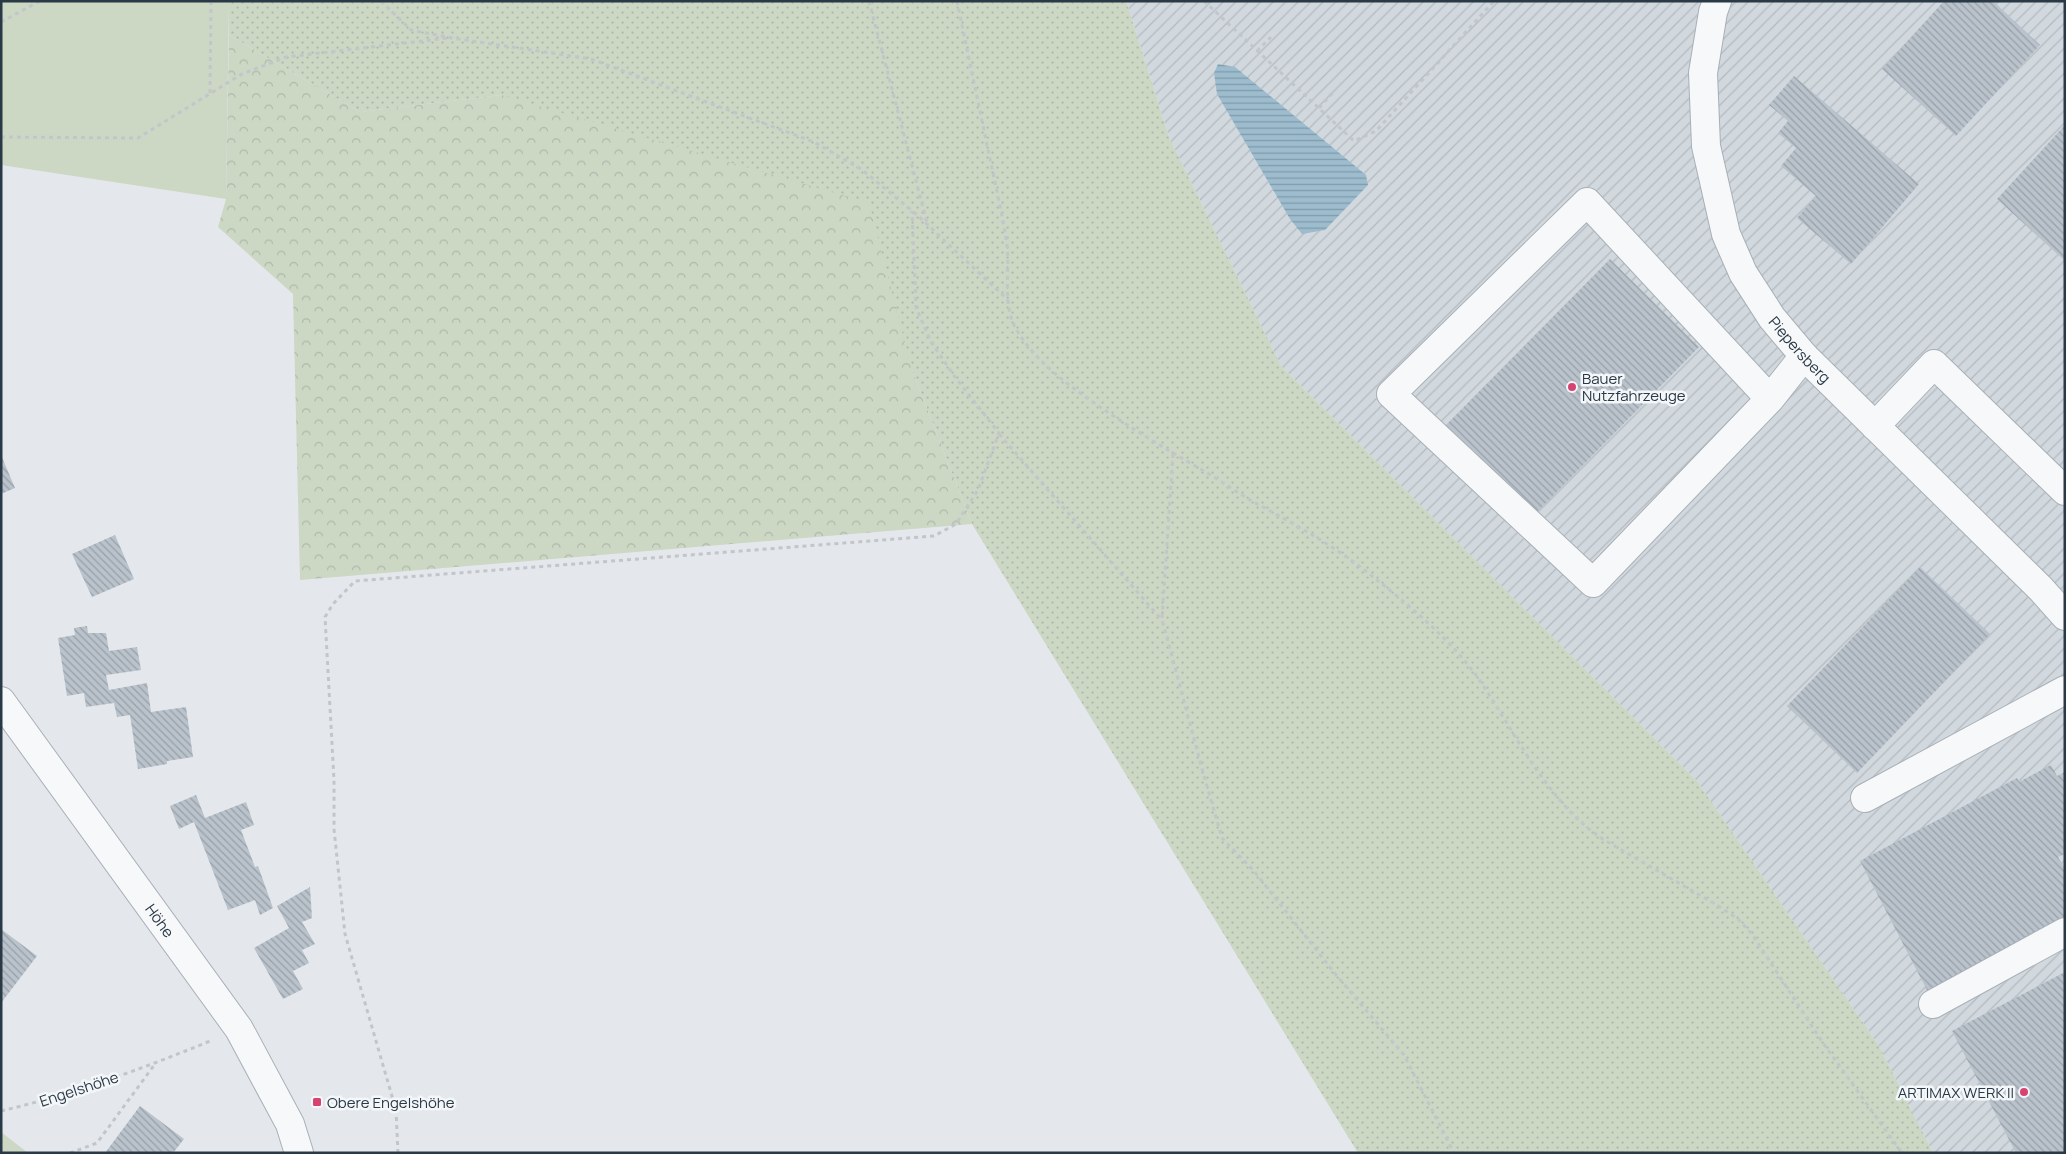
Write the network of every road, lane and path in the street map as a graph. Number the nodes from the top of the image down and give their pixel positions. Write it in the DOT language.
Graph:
graph roads {
  1 [pos="40,1"];
  2 [pos="211,1"];
  3 [pos="381,1"];
  4 [pos="869,1"];
  5 [pos="957,1"];
  6 [pos="1204,1"];
  7 [pos="1494,1"];
  8 [pos="1717,1"];
  9 [pos="1,22"];
  10 [pos="1271,36"];
  11 [pos="452,38"];
  12 [pos="1257,50"];
  13 [pos="1334,90"];
  14 [pos="210,94"];
  15 [pos="1319,108"];
  16 [pos="1,137"];
  17 [pos="912,211"];
  18 [pos="927,225"];
  19 [pos="1008,300"];
  20 [pos="1804,356"];
  21 [pos="1770,399"];
  22 [pos="1875,426"];
  23 [pos="999,433"];
  24 [pos="1173,454"];
  25 [pos="2065,491"];
  26 [pos="2065,616"];
  27 [pos="1162,620"];
  28 [pos="2065,690"];
  29 [pos="1,701"];
  30 [pos="1865,798"];
  31 [pos="2065,932"];
  32 [pos="1933,1004"];
  33 [pos="239,1029"];
  34 [pos="155,1063"];
  35 [pos="1,1111"];
  36 [pos="70,1153"];
  37 [pos="299,1153"];
  38 [pos="398,1153"];
  39 [pos="1454,1153"];
  40 [pos="1902,1153"];
  1 -- 9 [label="path"];
  2 -- 14 [label="path"];
  3 -- 11 [label="path"];
  4 -- 18 [label="path"];
  5 -- 19 [label="path"];
  6 -- 12 [label="path"];
  7 -- 15 [label="path"];
  8 -- 20 [label="street, Piepersberg"];
  10 -- 12 [label="path"];
  11 -- 14 [label="path"];
  11 -- 17 [label="path"];
  12 -- 15 [label="path"];
  13 -- 15 [label="path"];
  14 -- 16 [label="path"];
  17 -- 18 [label="path"];
  17 -- 23 [label="path"];
  18 -- 19 [label="path"];
  19 -- 24 [label="path"];
  20 -- 21 [label="street"];
  20 -- 22 [label="street, Piepersberg"];
  21 -- 21 [label="street"];
  22 -- 25 [label="street"];
  22 -- 26 [label="street, Piepersberg"];
  23 -- 27 [label="path"];
  23 -- 38 [label="path"];
  24 -- 27 [label="path"];
  24 -- 40 [label="path"];
  27 -- 39 [label="path"];
  28 -- 30 [label="street"];
  29 -- 33 [label="street, Höhe"];
  31 -- 32 [label="street"];
  33 -- 34 [label="path, Engelshöhe"];
  33 -- 37 [label="street, Höhe"];
  34 -- 35 [label="path, Engelshöhe"];
  34 -- 36 [label="path, Engelshöhe"];
}
